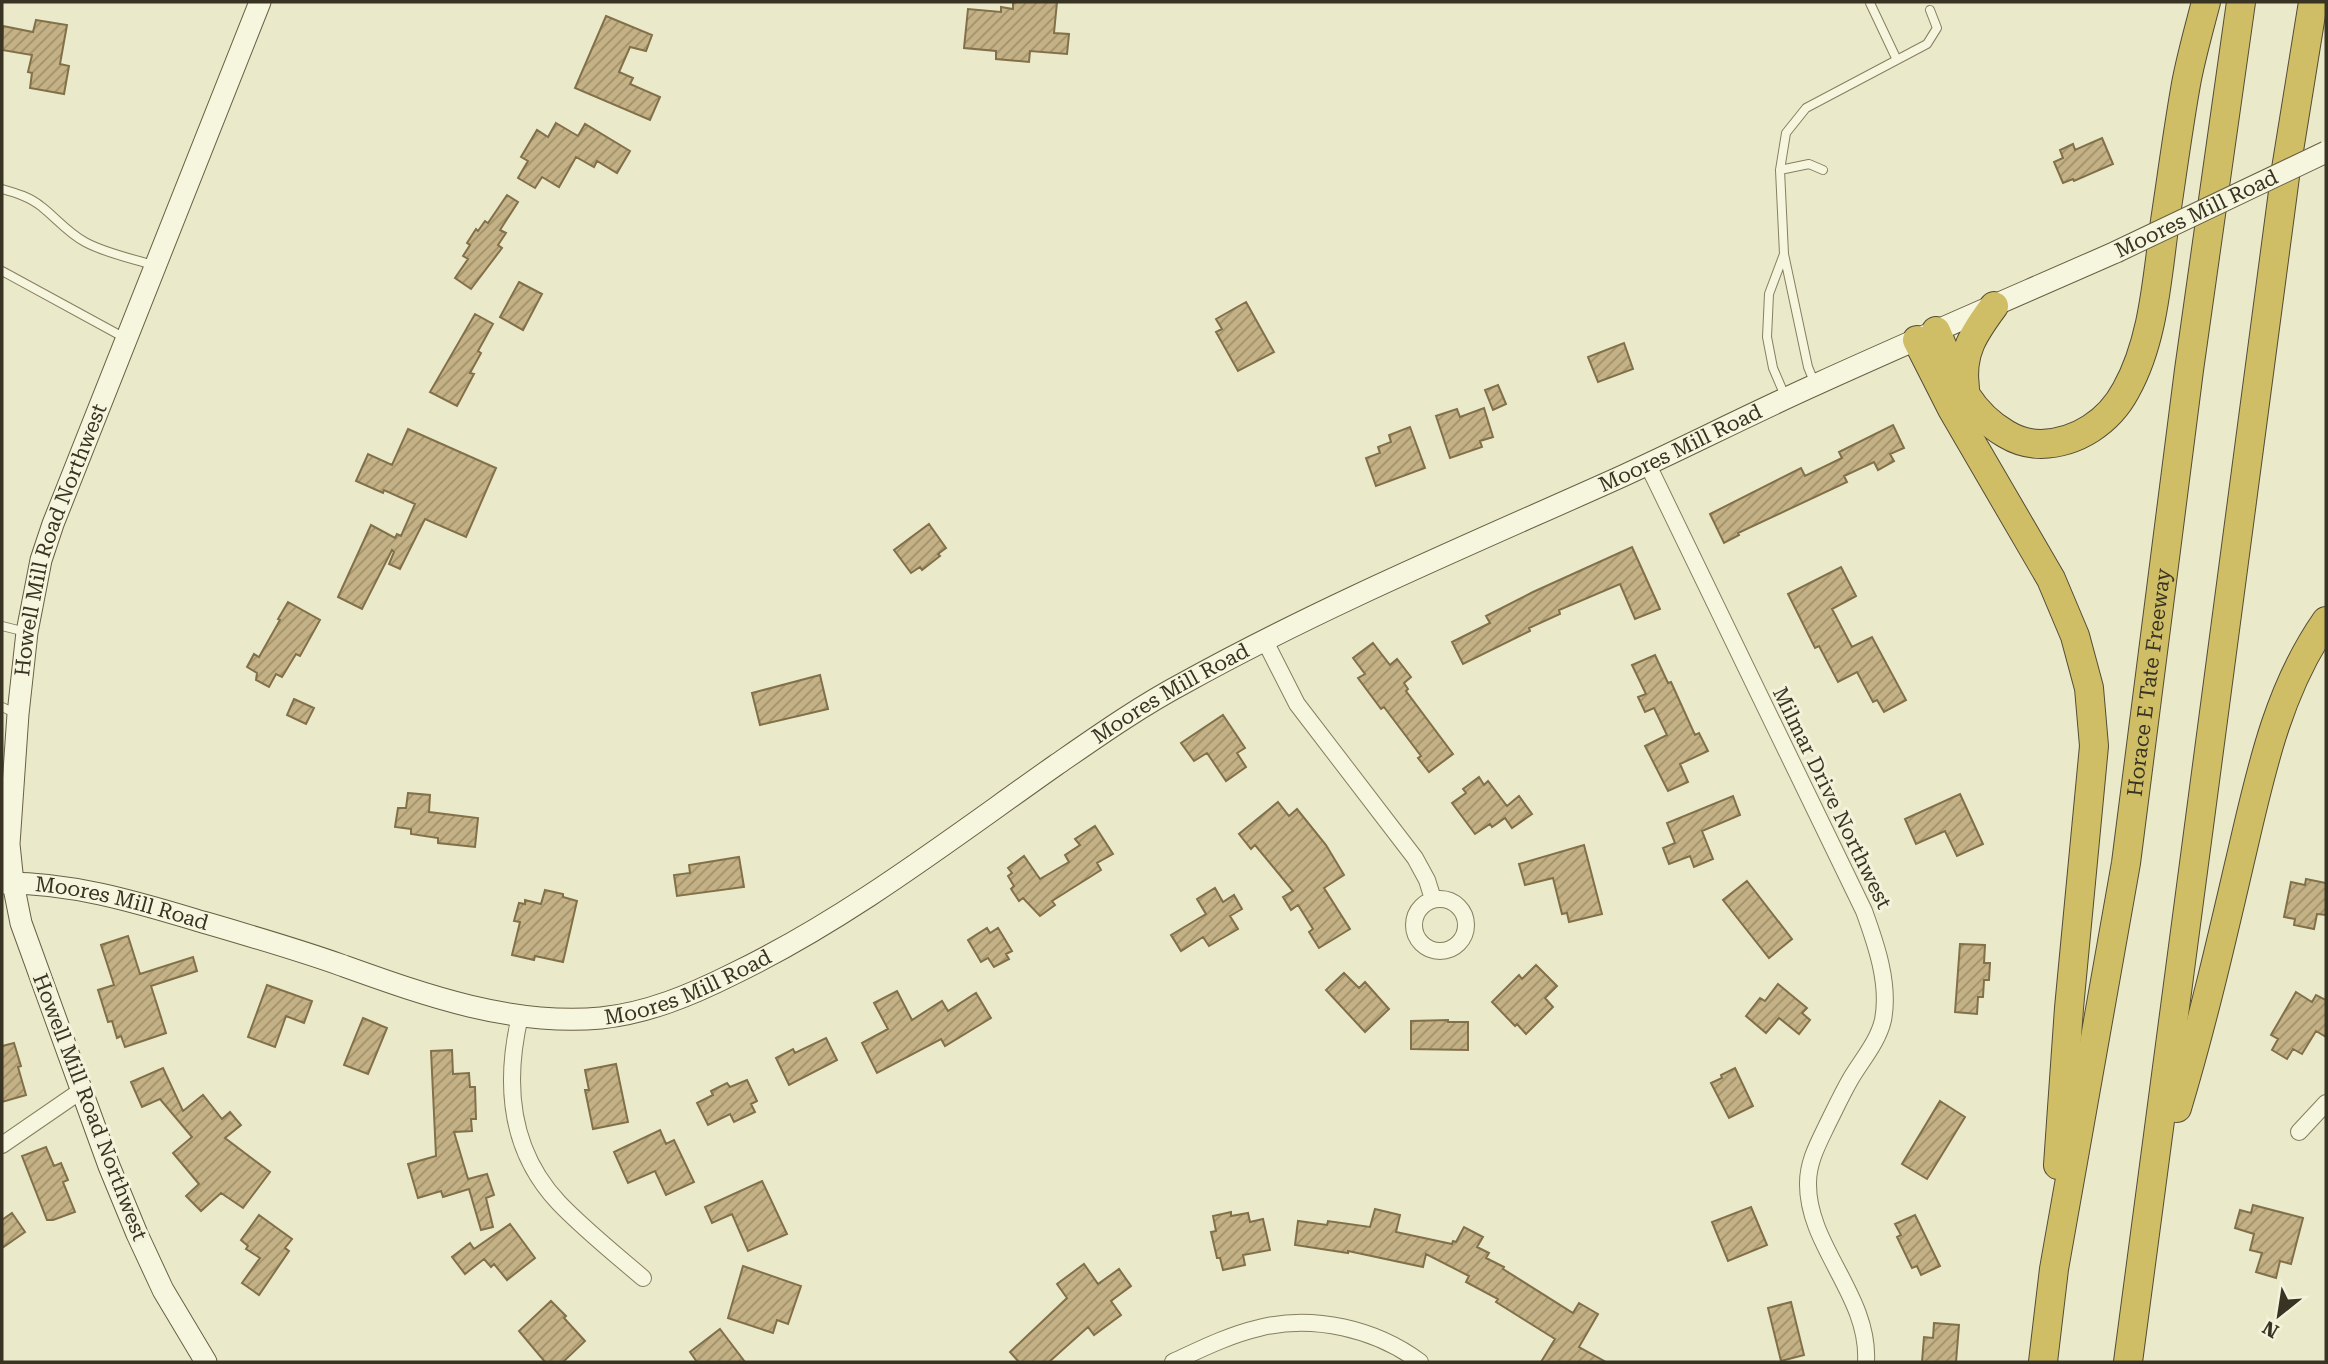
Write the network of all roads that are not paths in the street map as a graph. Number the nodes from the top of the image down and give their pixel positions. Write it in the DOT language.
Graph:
graph roads {
  1 [pos="260,2"];
  2 [pos="2206,2"];
  3 [pos="2242,2"];
  4 [pos="2313,2"];
  5 [pos="1870,3"];
  6 [pos="1930,10"];
  7 [pos="1897,60"];
  8 [pos="2326,152"];
  9 [pos="1780,170"];
  10 [pos="1823,170"];
  11 [pos="2,189"];
  12 [pos="1784,254"];
  13 [pos="156,266"];
  14 [pos="2,271"];
  15 [pos="1994,306"];
  16 [pos="1927,336"];
  17 [pos="126,338"];
  18 [pos="1815,385"];
  19 [pos="1786,398"];
  20 [pos="1966,398"];
  21 [pos="1647,464"];
  22 [pos="2326,621"];
  23 [pos="2,626"];
  24 [pos="27,632"];
  25 [pos="1265,641"];
  26 [pos="10,711"];
  27 [pos="8,883"];
  28 [pos="1433,899"];
  29 [pos="520,1016"];
  30 [pos="82,1090"];
  31 [pos="2326,1104"];
  32 [pos="2299,1132"];
  33 [pos="2,1144"];
  34 [pos="2152,1188"];
  35 [pos="2054,1269"];
  36 [pos="643,1278"];
  37 [pos="206,1362"];
  38 [pos="1173,1362"];
  39 [pos="1420,1362"];
  40 [pos="1866,1362"];
  41 [pos="2043,1362"];
  42 [pos="2128,1362"];
  1 -- 13 [label="street, Howell Mill Road Northwest"];
  2 -- 20 [label="highway"];
  3 -- 35 [label="highway, Horace E Tate Freeway"];
  4 -- 34 [label="highway"];
  5 -- 7 [label="lane"];
  6 -- 7 [label="lane"];
  7 -- 9 [label="lane"];
  8 -- 15 [label="street, Moores Mill Road, bridge"];
  9 -- 10 [label="lane"];
  9 -- 12 [label="lane"];
  11 -- 13 [label="lane"];
  12 -- 18 [label="lane"];
  12 -- 19 [label="lane"];
  13 -- 17 [label="street, Howell Mill Road Northwest"];
  14 -- 17 [label="lane"];
  15 -- 16 [label="street, Moores Mill Road"];
  15 -- 20 [label="highway"];
  16 -- 18 [label="street, Moores Mill Road"];
  16 -- 20 [label="highway"];
  16 -- 35 [label="highway"];
  17 -- 24 [label="street, Howell Mill Road Northwest"];
  18 -- 19 [label="street, Moores Mill Road"];
  19 -- 21 [label="street, Moores Mill Road"];
  21 -- 25 [label="street, Moores Mill Road"];
  21 -- 40 [label="street, Milmar Drive Northwest"];
  22 -- 34 [label="highway"];
  23 -- 24 [label="lane"];
  24 -- 26 [label="street, Howell Mill Road Northwest"];
  25 -- 28 [label="street"];
  25 -- 29 [label="street, Moores Mill Road"];
  26 -- 27 [label="street, Howell Mill Road Northwest"];
  27 -- 29 [label="street, Moores Mill Road"];
  27 -- 30 [label="street, Howell Mill Road Northwest"];
  29 -- 36 [label="street"];
  30 -- 33 [label="street"];
  30 -- 37 [label="street, Howell Mill Road Northwest"];
  31 -- 32 [label="street"];
  34 -- 42 [label="highway"];
  35 -- 41 [label="highway, Horace E Tate Freeway"];
  38 -- 39 [label="street"];
}
